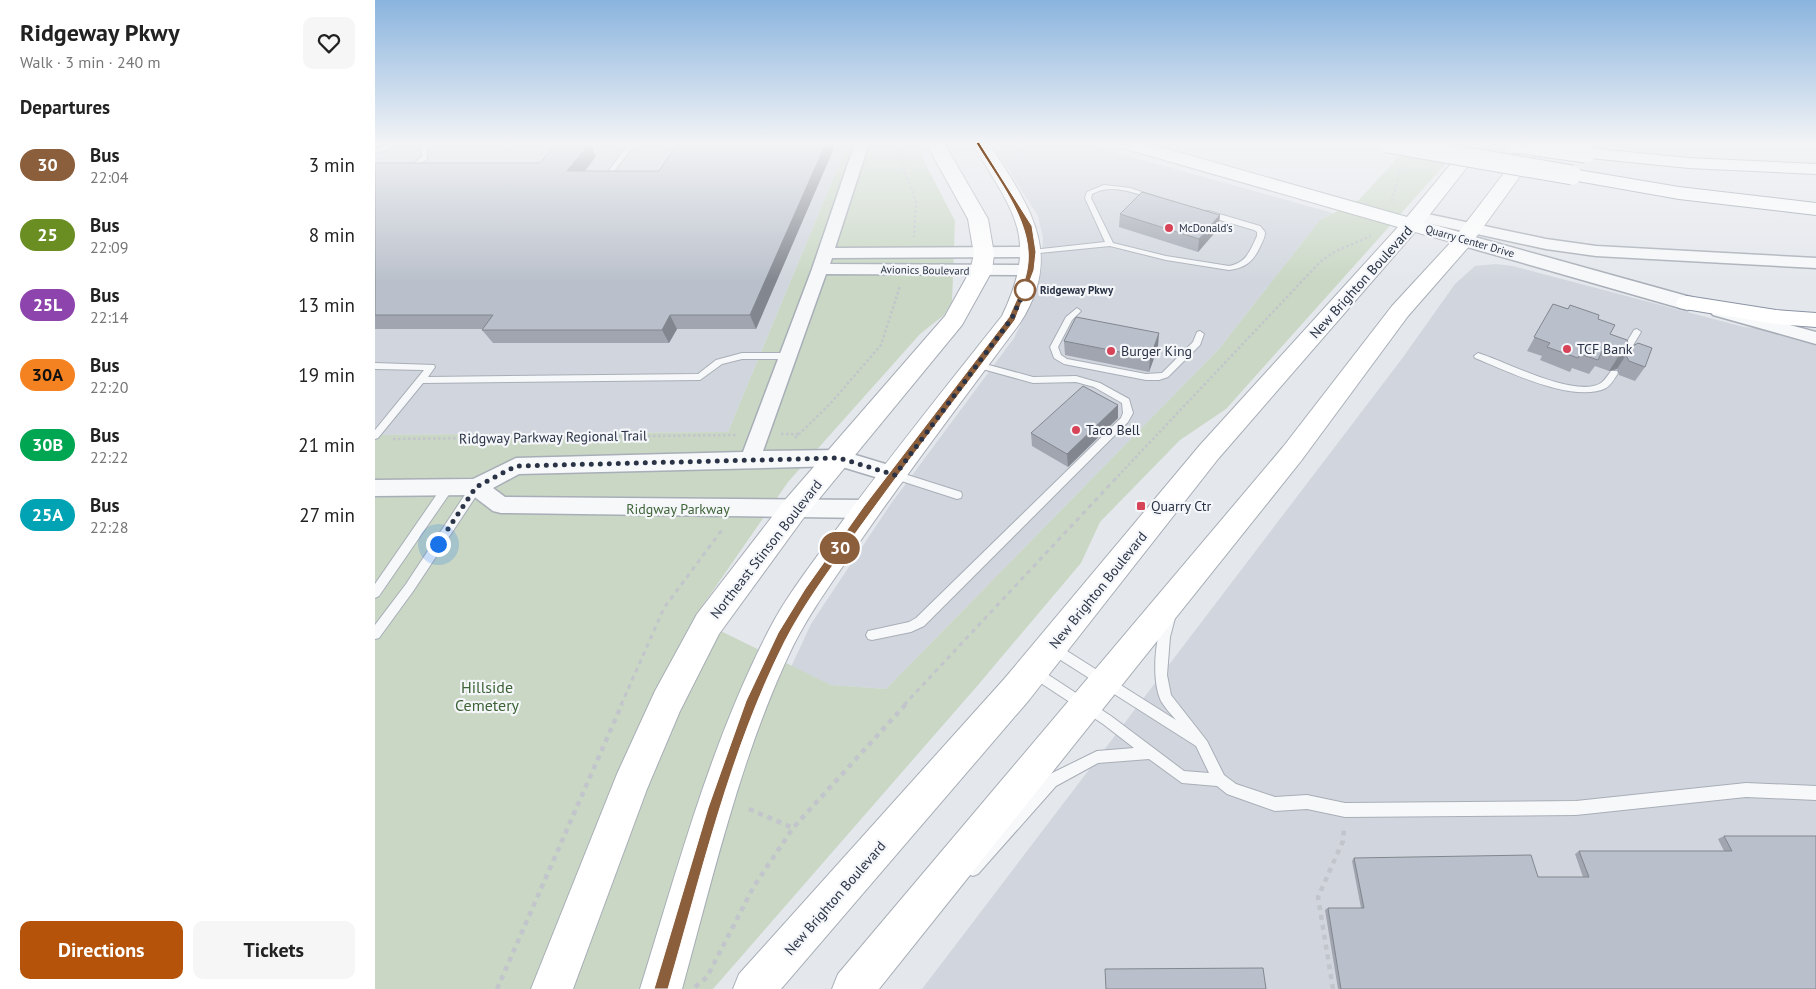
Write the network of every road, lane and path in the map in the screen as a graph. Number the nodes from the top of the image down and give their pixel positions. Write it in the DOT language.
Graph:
graph roads {
  1 [pos="847,189"];
  2 [pos="911,189"];
  3 [pos="961,189"];
  4 [pos="1008,189"];
  5 [pos="1101,189"];
  6 [pos="1129,189"];
  7 [pos="1297,189"];
  8 [pos="1395,189"];
  9 [pos="1441,189"];
  10 [pos="1502,189"];
  11 [pos="1656,189"];
  12 [pos="1158,198"];
  13 [pos="1391,207"];
  14 [pos="1194,209"];
  15 [pos="1816,209"];
  16 [pos="1415,221"];
  17 [pos="1468,235"];
  18 [pos="1371,237"];
  19 [pos="914,239"];
  20 [pos="1110,244"];
  21 [pos="826,253"];
  22 [pos="1031,261"];
  23 [pos="983,262"];
  24 [pos="1816,263"];
  25 [pos="820,269"];
  26 [pos="901,283"];
  27 [pos="1687,303"];
  28 [pos="1077,311"];
  29 [pos="1816,320"];
  30 [pos="1637,332"];
  31 [pos="1200,334"];
  32 [pos="1816,338"];
  33 [pos="1623,355"];
  34 [pos="787,356"];
  35 [pos="1478,356"];
  36 [pos="978,365"];
  37 [pos="375,366"];
  38 [pos="1614,373"];
  39 [pos="421,380"];
  40 [pos="774,434"];
  41 [pos="732,435"];
  42 [pos="375,436"];
  43 [pos="385,439"];
  44 [pos="839,458"];
  45 [pos="750,459"];
  46 [pos="895,475"];
  47 [pos="448,486"];
  48 [pos="476,487"];
  49 [pos="375,488"];
  50 [pos="957,495"];
  51 [pos="795,508"];
  52 [pos="867,509"];
  53 [pos="725,525"];
  54 [pos="375,593"];
  55 [pos="1174,600"];
  56 [pos="375,634"];
  57 [pos="872,635"];
  58 [pos="1042,659"];
  59 [pos="1097,695"];
  60 [pos="1203,745"];
  61 [pos="1151,753"];
  62 [pos="1219,780"];
  63 [pos="1816,793"];
  64 [pos="749,809"];
  65 [pos="1345,810"];
  66 [pos="793,828"];
  67 [pos="961,882"];
  68 [pos="947,896"];
  69 [pos="899,933"];
  70 [pos="497,989"];
  71 [pos="552,989"];
  72 [pos="661,989"];
  73 [pos="693,989"];
  74 [pos="755,989"];
  75 [pos="853,989"];
  76 [pos="1333,989"];
  1 -- 21 [label="street"];
  2 -- 19 [label="path"];
  3 -- 23 [label="main road"];
  4 -- 22 [label="main road"];
  5 -- 20 [label="lane"];
  6 -- 12 [label="lane"];
  7 -- 16 [label="main road, Quarry Center Drive"];
  8 -- 13 [label="path"];
  9 -- 16 [label="main road, New Brighton Boulevard"];
  10 -- 17 [label="main road"];
  11 -- 15 [label="main road, bridge"];
  14 -- 20 [label="lane"];
  16 -- 17 [label="main road, Quarry Center Drive"];
  16 -- 58 [label="main road, New Brighton Boulevard"];
  17 -- 24 [label="street, Quarry Center Drive"];
  17 -- 27 [label="street, Quarry Center Drive"];
  17 -- 55 [label="main road"];
  18 -- 66 [label="path"];
  20 -- 22 [label="lane"];
  21 -- 23 [label="street, Avionics Boulevard"];
  21 -- 25 [label="street"];
  22 -- 23 [label="street, Avionics Boulevard"];
  22 -- 36 [label="main road"];
  23 -- 25 [label="street, Avionics Boulevard"];
  23 -- 44 [label="main road, Northeast Stinson Boulevard"];
  25 -- 34 [label="street"];
  26 -- 40 [label="path"];
  27 -- 29 [label="main road"];
  27 -- 32 [label="street, Quarry Center Drive"];
  28 -- 31 [label="lane"];
  30 -- 33 [label="lane"];
  34 -- 39 [label="lane"];
  34 -- 45 [label="street"];
  35 -- 38 [label="lane"];
  36 -- 46 [label="main road"];
  36 -- 57 [label="lane"];
  37 -- 39 [label="lane"];
  39 -- 42 [label="lane"];
  41 -- 43 [label="path, Ridgway Parkway Regional Trail"];
  44 -- 45 [label="street"];
  44 -- 46 [label="street"];
  44 -- 51 [label="main road, Northeast Stinson Boulevard"];
  45 -- 48 [label="street"];
  46 -- 50 [label="lane"];
  46 -- 52 [label="main road"];
  47 -- 48 [label="street"];
  47 -- 49 [label="street"];
  47 -- 54 [label="lane"];
  48 -- 51 [label="street"];
  48 -- 56 [label="lane"];
  51 -- 52 [label="street"];
  51 -- 71 [label="main road, Northeast Stinson Boulevard"];
  52 -- 72 [label="main road"];
  53 -- 70 [label="path"];
  55 -- 59 [label="main road"];
  55 -- 60 [label="lane"];
  58 -- 59 [label="lane"];
  58 -- 59 [label="lane"];
  58 -- 74 [label="main road, New Brighton Boulevard"];
  59 -- 60 [label="lane"];
  59 -- 61 [label="lane"];
  59 -- 69 [label="main road"];
  60 -- 62 [label="lane"];
  61 -- 62 [label="lane"];
  61 -- 67 [label="lane"];
  62 -- 65 [label="lane"];
  63 -- 65 [label="lane"];
  64 -- 66 [label="path"];
  65 -- 76 [label="path"];
  66 -- 73 [label="path"];
  68 -- 69 [label="lane"];
  69 -- 75 [label="main road"];
}
